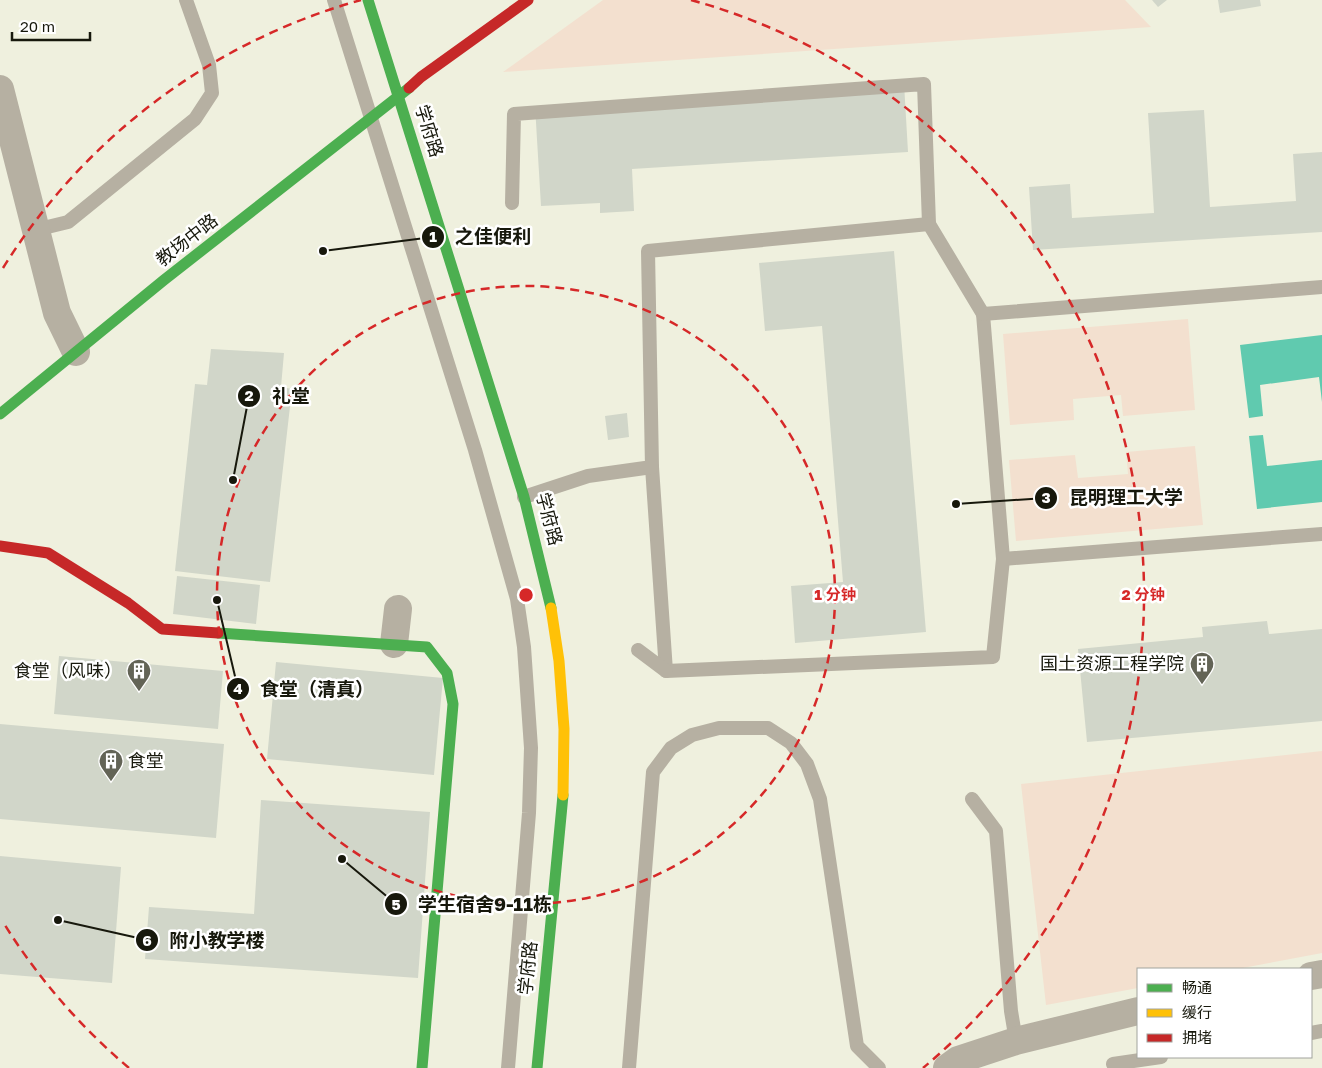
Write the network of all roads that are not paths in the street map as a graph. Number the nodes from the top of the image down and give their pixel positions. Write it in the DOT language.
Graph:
graph roads {
  1 [pos="186,0"];
  2 [pos="334,0"];
  3 [pos="368,0"];
  4 [pos="528,0"];
  5 [pos="0,89"];
  6 [pos="398,98"];
  7 [pos="371,119"];
  8 [pos="512,203"];
  9 [pos="929,224"];
  10 [pos="35,230"];
  11 [pos="1322,287"];
  12 [pos="984,314"];
  13 [pos="76,352"];
  14 [pos="0,414"];
  15 [pos="652,467"];
  16 [pos="524,497"];
  17 [pos="1322,534"];
  18 [pos="0,546"];
  19 [pos="1003,559"];
  20 [pos="398,609"];
  21 [pos="394,644"];
  22 [pos="638,650"];
  23 [pos="666,671"];
  24 [pos="972,799"];
  25 [pos="1137,1011"];
  26 [pos="1016,1041"];
  27 [pos="1154,1058"];
  28 [pos="1113,1064"];
  29 [pos="422,1068"];
  30 [pos="508,1068"];
  31 [pos="537,1068"];
  32 [pos="629,1068"];
  33 [pos="879,1068"];
  34 [pos="947,1068"];
  1 -- 10 [label="lane"];
  2 -- 7 [label="lane, 学府路"];
  3 -- 6 [label="main road, 学府路"];
  4 -- 6 [label="main road, 教场中路"];
  5 -- 10 [label="street"];
  6 -- 7 [label="main road, 教场中路"];
  6 -- 16 [label="main road, 学府路"];
  7 -- 13 [label="main road, 教场中路"];
  7 -- 30 [label="lane, 学府路"];
  8 -- 9 [label="lane"];
  9 -- 12 [label="lane"];
  9 -- 15 [label="lane"];
  10 -- 13 [label="street"];
  11 -- 12 [label="lane"];
  12 -- 19 [label="lane"];
  13 -- 14 [label="main road, 教场中路"];
  15 -- 16 [label="lane"];
  15 -- 23 [label="lane"];
  16 -- 31 [label="main road, 学府路"];
  17 -- 19 [label="lane"];
  18 -- 21 [label="main road"];
  19 -- 23 [label="lane"];
  20 -- 21 [label="street"];
  21 -- 29 [label="main road"];
  22 -- 23 [label="lane"];
  24 -- 26 [label="lane"];
  25 -- 26 [label="street"];
  26 -- 34 [label="street"];
  27 -- 28 [label="lane"];
  32 -- 33 [label="lane"];
}
